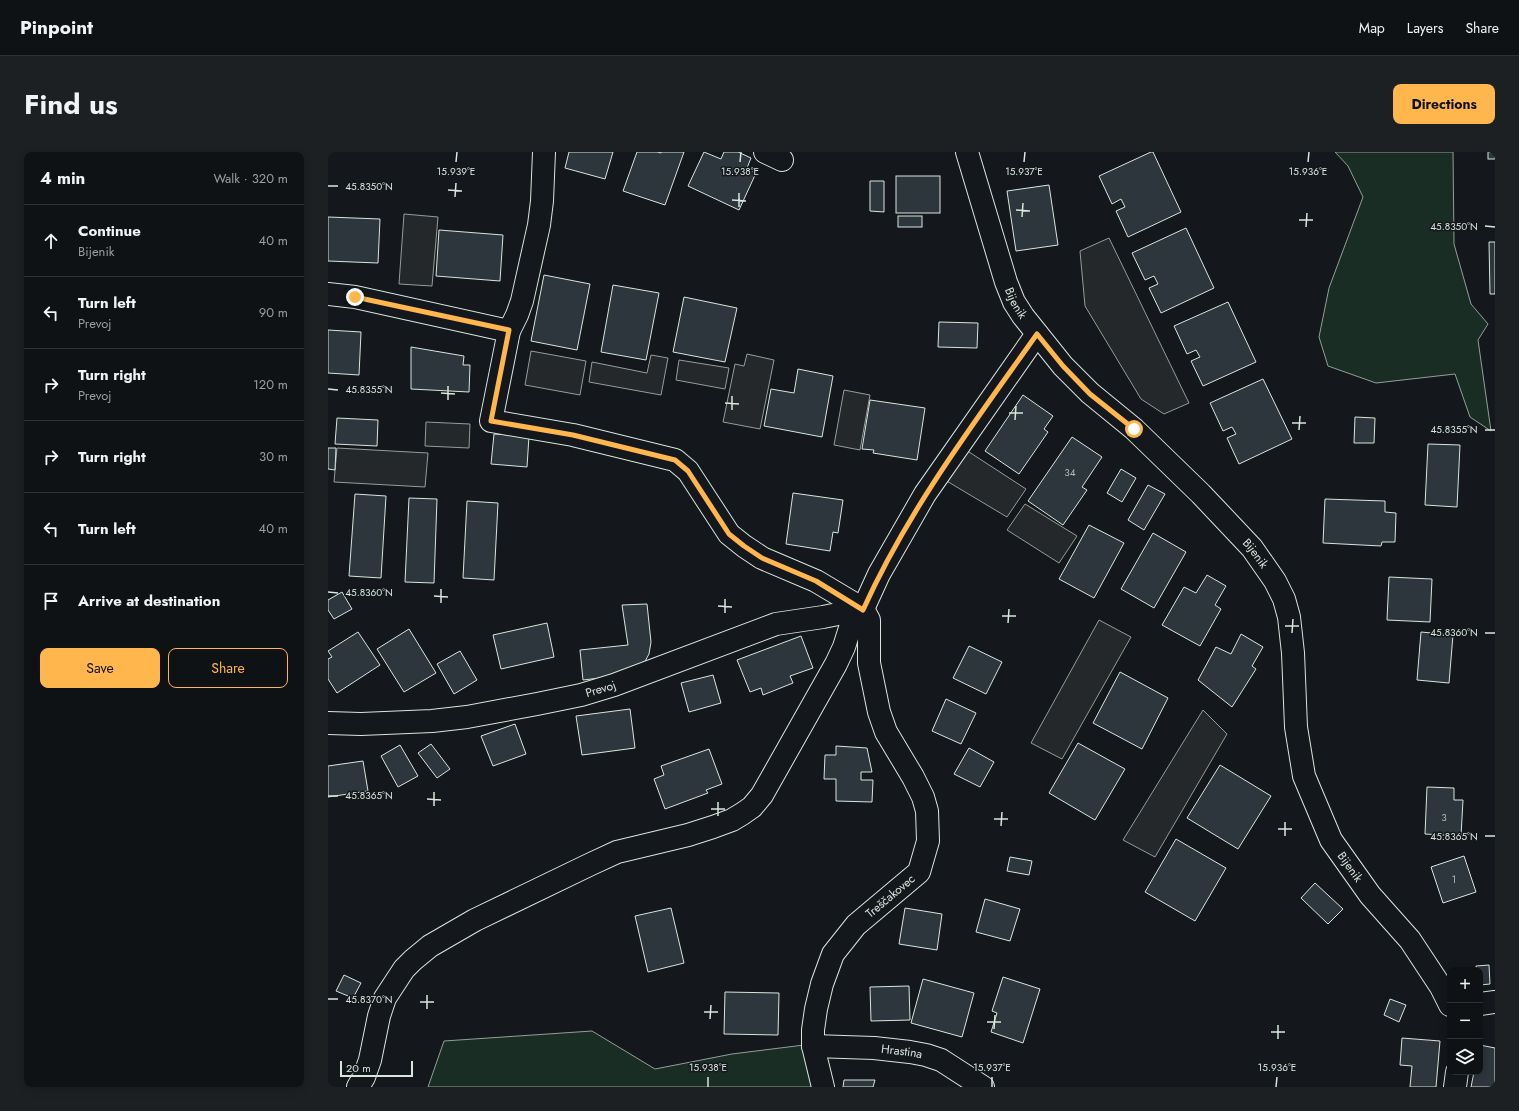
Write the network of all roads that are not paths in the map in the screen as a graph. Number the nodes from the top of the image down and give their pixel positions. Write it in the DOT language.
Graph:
graph roads {
  1 [pos="544,152"];
  2 [pos="967,152"];
  3 [pos="328,294"];
  4 [pos="509,330"];
  5 [pos="1037,334"];
  6 [pos="863,610"];
  7 [pos="328,723"];
  8 [pos="1495,1002"];
  9 [pos="1449,1003"];
  10 [pos="1483,1004"];
  11 [pos="813,1046"];
  12 [pos="1457,1075"];
  13 [pos="358,1087"];
  14 [pos="824,1087"];
  15 [pos="983,1087"];
  16 [pos="1455,1087"];
  1 -- 4 [label="street"];
  2 -- 5 [label="street, Bijenik"];
  3 -- 4 [label="street"];
  4 -- 6 [label="street"];
  5 -- 6 [label="street"];
  5 -- 9 [label="street, Bijenik"];
  6 -- 7 [label="street, Prevoj"];
  6 -- 11 [label="street, Treščakovec"];
  6 -- 13 [label="street"];
  8 -- 10 [label="street"];
  11 -- 14 [label="street, Treščakovec"];
  11 -- 15 [label="street, Hrastina"];
  12 -- 16 [label="street"];
}
